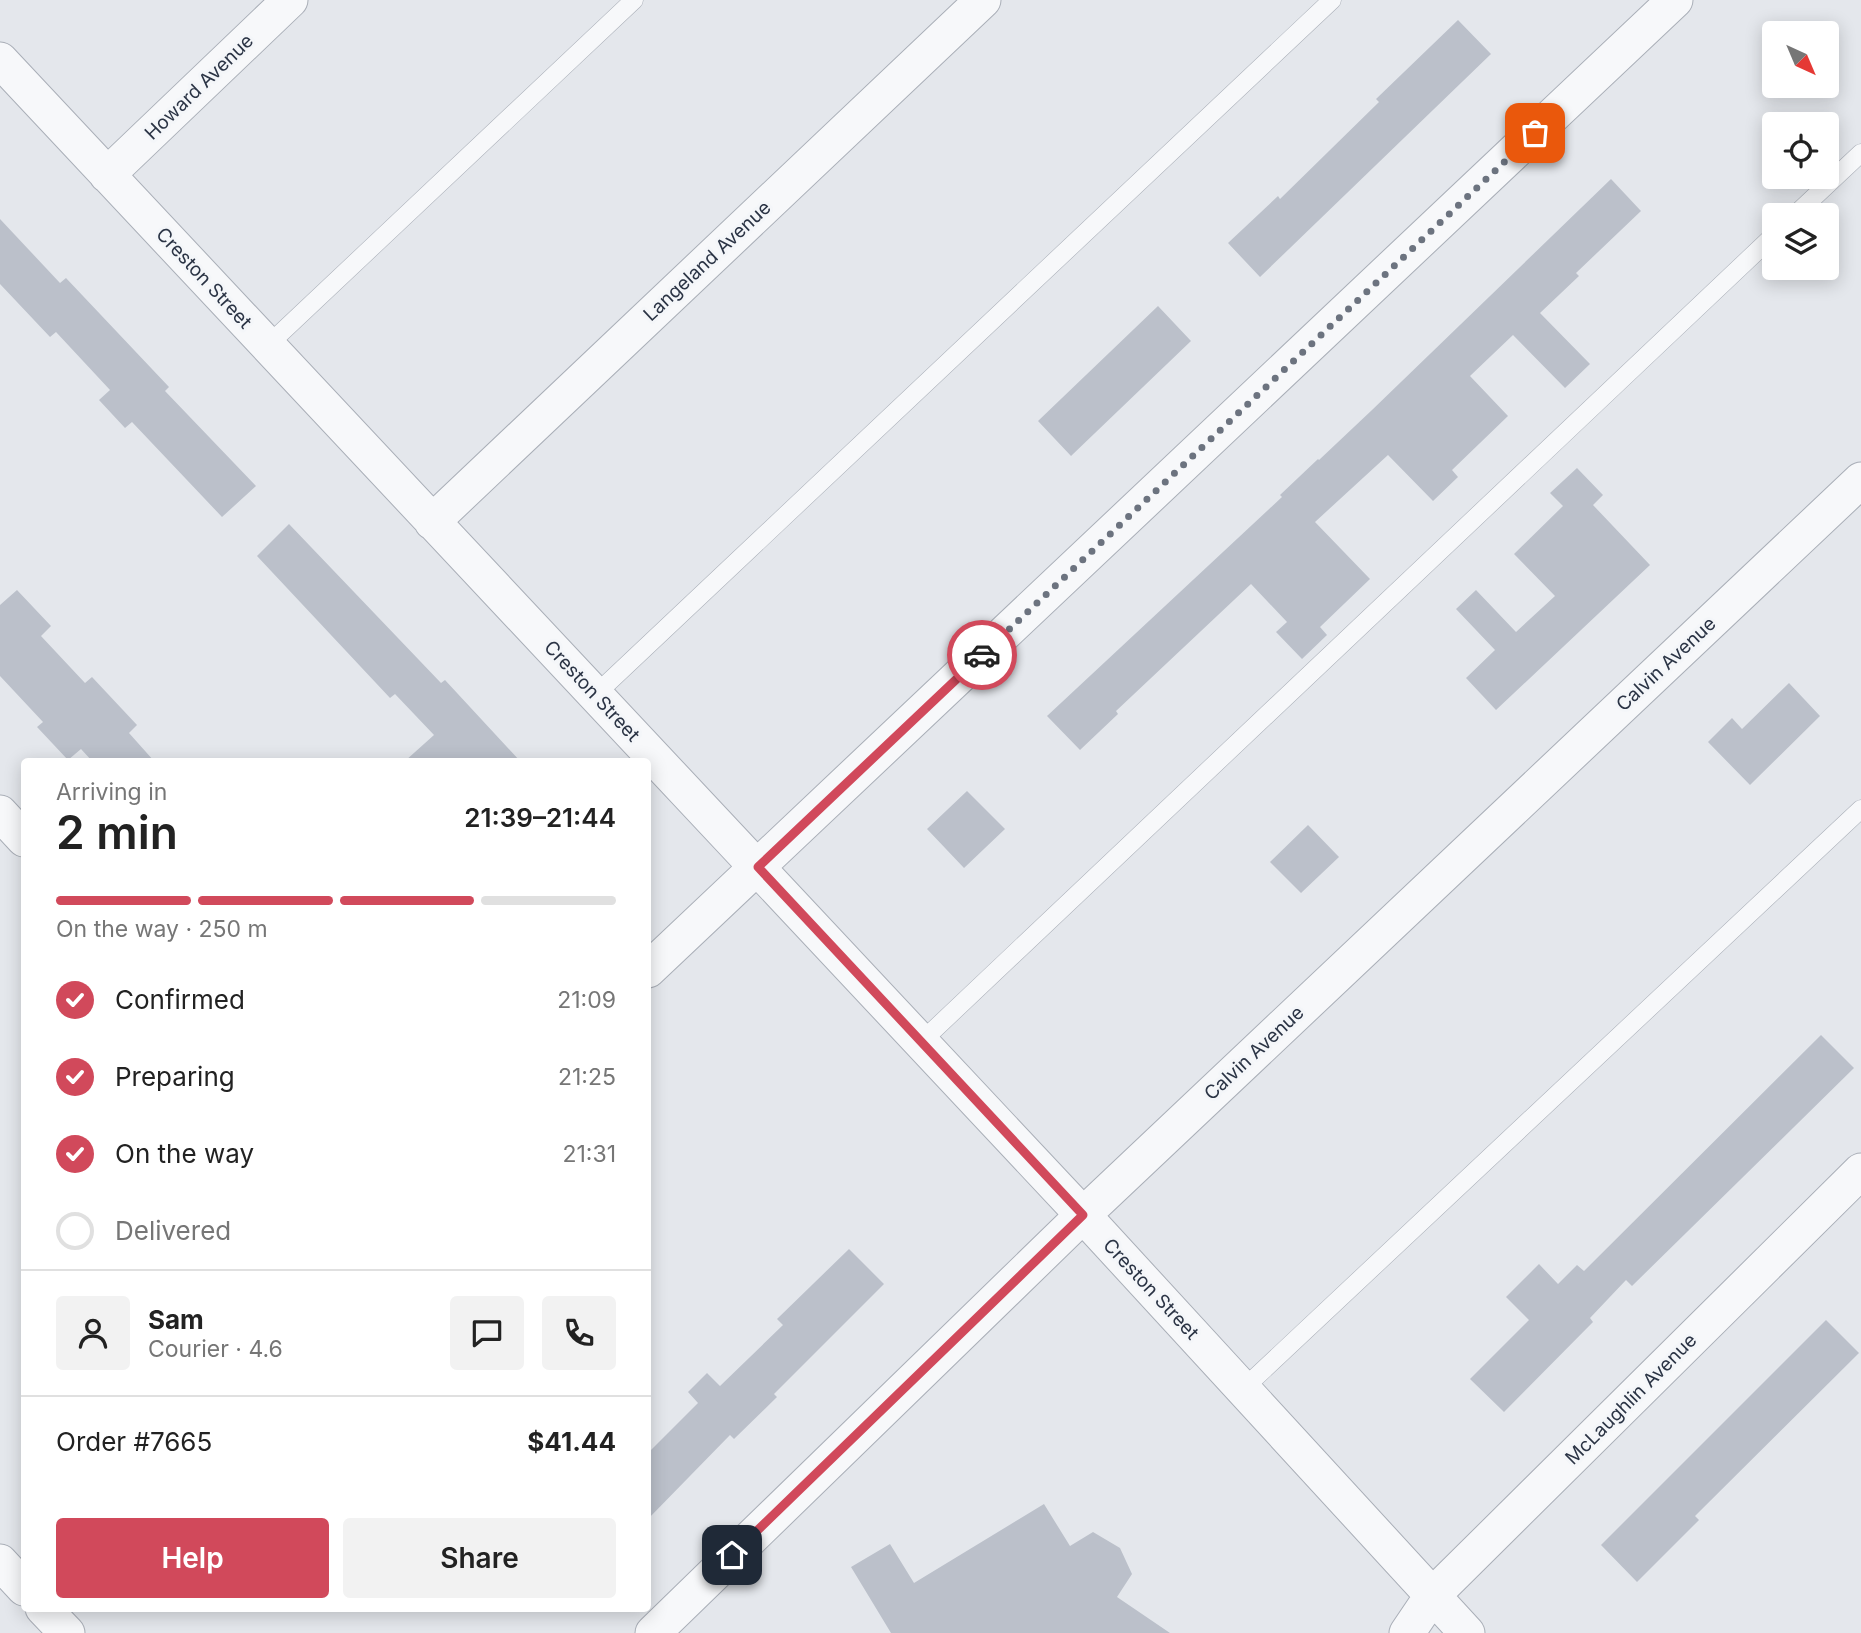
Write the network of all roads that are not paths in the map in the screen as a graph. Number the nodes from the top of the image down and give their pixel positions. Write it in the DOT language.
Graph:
graph roads {
  1 [pos="290,0"];
  2 [pos="634,0"];
  3 [pos="983,0"];
  4 [pos="1332,0"];
  5 [pos="1675,0"];
  6 [pos="0,60"];
  7 [pos="1861,153"];
  8 [pos="107,174"];
  9 [pos="1808,203"];
  10 [pos="1762,246"];
  11 [pos="267,346"];
  12 [pos="1861,480"];
  13 [pos="432,522"];
  14 [pos="595,695"];
  15 [pos="1861,809"];
  16 [pos="0,813"];
  17 [pos="21,836"];
  18 [pos="758,867"];
  19 [pos="651,967"];
  20 [pos="921,1042"];
  21 [pos="1861,1171"];
  22 [pos="1083,1215"];
  23 [pos="1243,1389"];
  24 [pos="0,1562"];
  25 [pos="21,1585"];
  26 [pos="1432,1595"];
  27 [pos="47,1612"];
  28 [pos="67,1633"];
  29 [pos="653,1633"];
  30 [pos="1407,1633"];
  31 [pos="1467,1633"];
  1 -- 8 [label="street, Howard Avenue"];
  2 -- 11 [label="lane"];
  3 -- 13 [label="street, Langeland Avenue"];
  4 -- 14 [label="lane"];
  5 -- 18 [label="street"];
  6 -- 8 [label="street, Creston Street"];
  7 -- 9 [label="lane"];
  8 -- 11 [label="street, Creston Street"];
  10 -- 20 [label="lane"];
  11 -- 13 [label="street, Creston Street"];
  12 -- 22 [label="street, Calvin Avenue"];
  13 -- 14 [label="street, Creston Street"];
  14 -- 18 [label="street, Creston Street"];
  15 -- 23 [label="lane"];
  16 -- 17 [label="street"];
  18 -- 19 [label="street"];
  18 -- 20 [label="street, Creston Street"];
  20 -- 22 [label="street, Creston Street"];
  21 -- 26 [label="street, McLaughlin Avenue"];
  22 -- 23 [label="street, Creston Street"];
  22 -- 29 [label="street, Calvin Avenue"];
  23 -- 26 [label="street, Creston Street"];
  24 -- 25 [label="street"];
  26 -- 30 [label="street, McLaughlin Avenue"];
  26 -- 31 [label="street, Creston Street"];
  27 -- 28 [label="street"];
}
